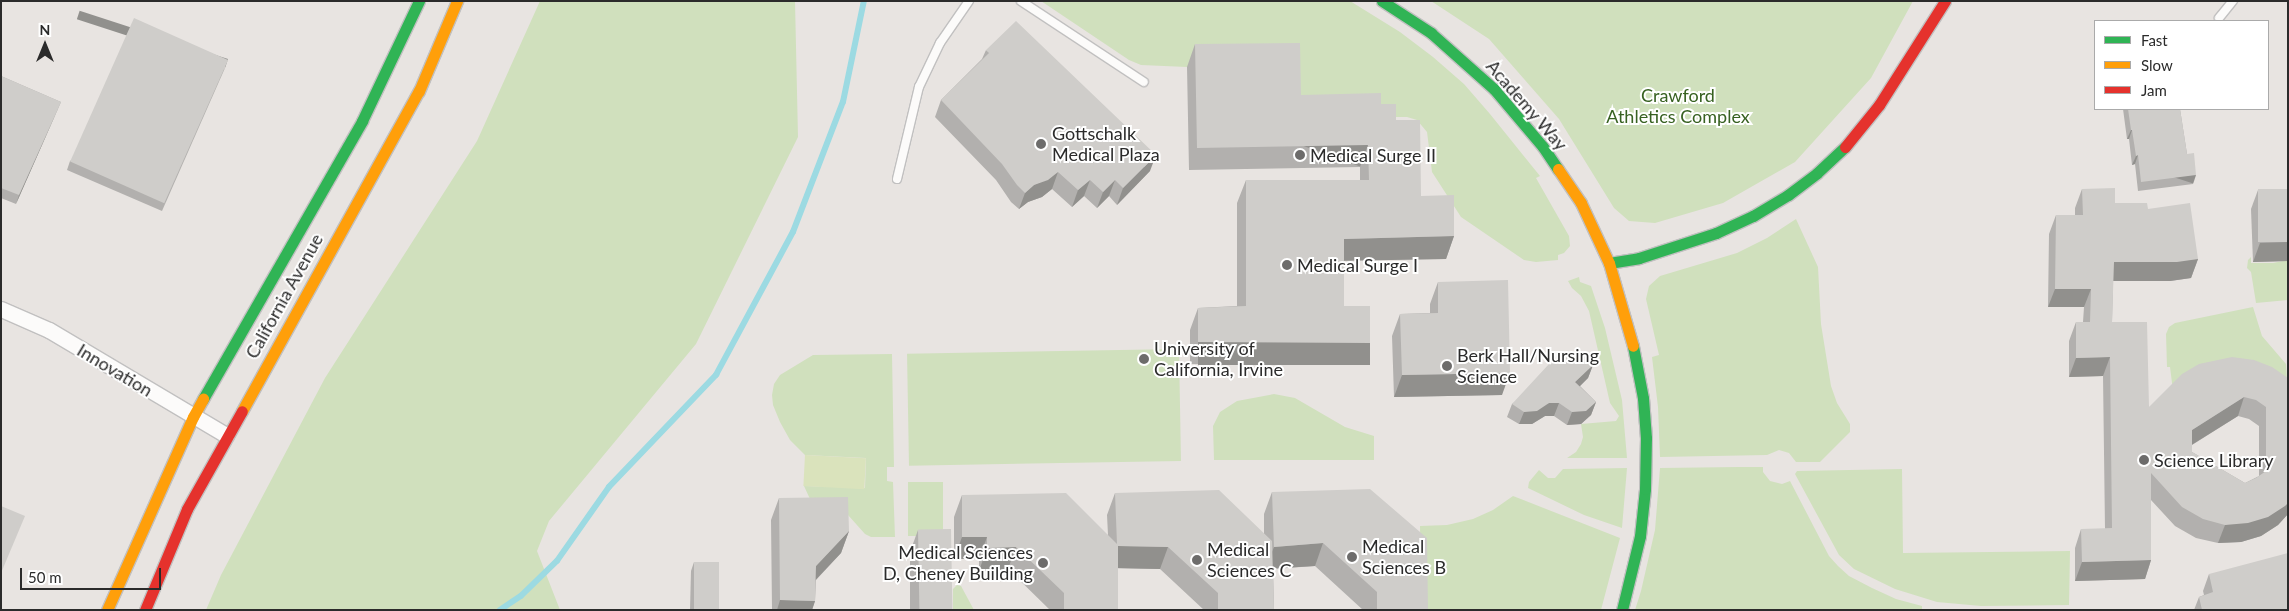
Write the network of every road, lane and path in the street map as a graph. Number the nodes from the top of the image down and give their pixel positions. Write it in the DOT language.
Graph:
graph roads {
  1 [pos="419,1"];
  2 [pos="457,1"];
  3 [pos="969,1"];
  4 [pos="1021,1"];
  5 [pos="1382,1"];
  6 [pos="1945,1"];
  7 [pos="2233,1"];
  8 [pos="2220,18"];
  9 [pos="1144,82"];
  10 [pos="897,179"];
  11 [pos="1609,263"];
  12 [pos="1,309"];
  13 [pos="193,417"];
  14 [pos="226,435"];
  15 [pos="107,610"];
  16 [pos="145,610"];
  17 [pos="1622,610"];
  1 -- 13 [label="street, California Avenue"];
  2 -- 14 [label="street, California Avenue"];
  3 -- 10 [label="lane"];
  4 -- 9 [label="lane"];
  5 -- 11 [label="street, Academy Way"];
  6 -- 11 [label="street"];
  7 -- 8 [label="lane"];
  11 -- 17 [label="street, Academy Way"];
  12 -- 13 [label="street, Innovation"];
  13 -- 14 [label="street, Innovation"];
  13 -- 15 [label="street, California Avenue"];
  14 -- 16 [label="street, California Avenue"];
}
